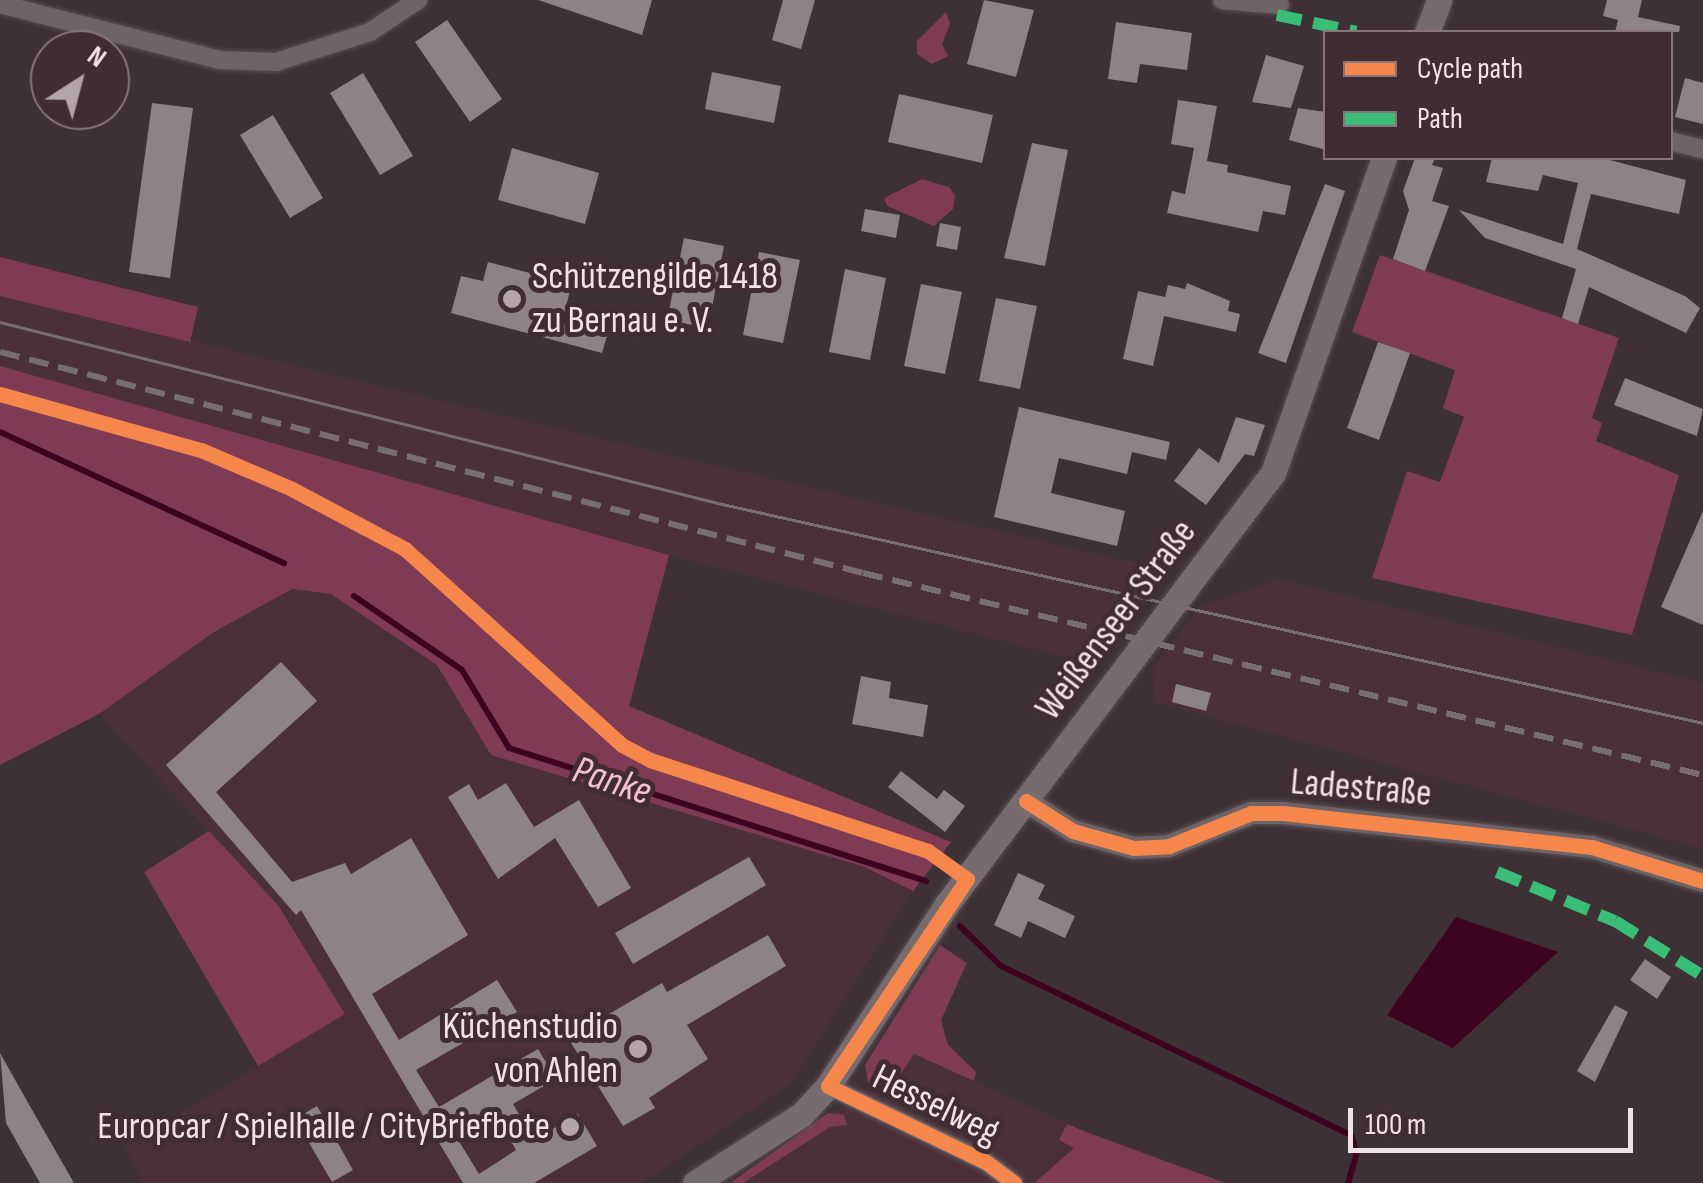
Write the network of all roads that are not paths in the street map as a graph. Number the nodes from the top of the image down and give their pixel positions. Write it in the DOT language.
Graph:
graph roads {
  1 [pos="418,0"];
  2 [pos="1222,0"];
  3 [pos="1439,0"];
  4 [pos="0,4"];
  5 [pos="1280,5"];
  6 [pos="1429,30"];
  7 [pos="1673,141"];
  8 [pos="1703,148"];
  9 [pos="1383,160"];
  10 [pos="1026,801"];
  11 [pos="1703,881"];
  12 [pos="828,1086"];
  13 [pos="695,1183"];
  14 [pos="1014,1183"];
  1 -- 4 [label="street"];
  2 -- 5 [label="street"];
  3 -- 6 [label="main road"];
  7 -- 8 [label="street"];
  9 -- 10 [label="main road, Weißenseer Straße"];
  10 -- 11 [label="street, Ladestraße"];
  10 -- 12 [label="main road, Weißenseer Straße"];
  12 -- 13 [label="main road, Weißenseer Straße"];
  12 -- 14 [label="street, Hesselweg"];
}
